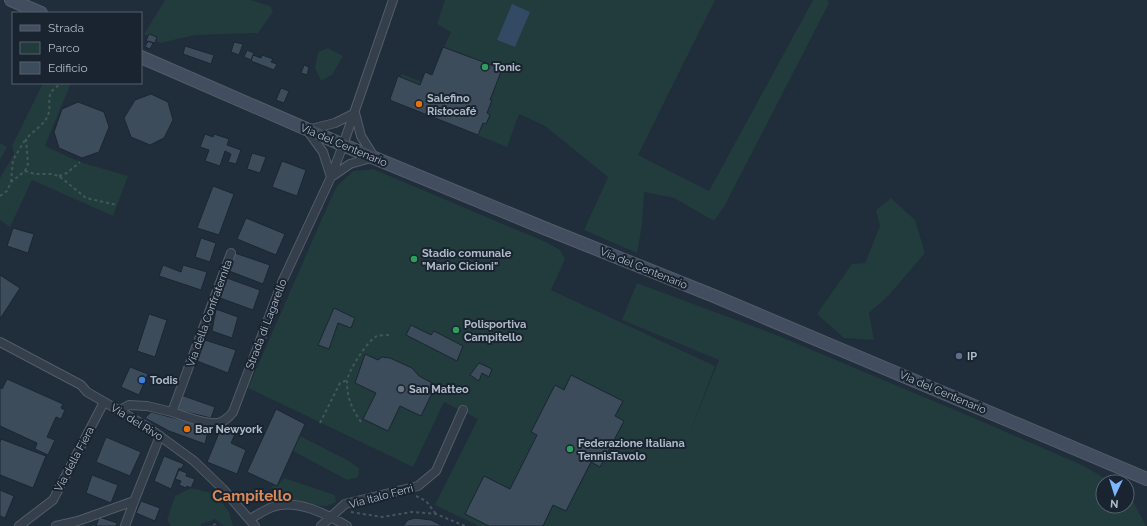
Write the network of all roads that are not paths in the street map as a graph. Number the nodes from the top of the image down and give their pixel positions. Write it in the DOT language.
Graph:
graph roads {
  1 [pos="11,0"];
  2 [pos="393,0"];
  3 [pos="39,12"];
  4 [pos="142,57"];
  5 [pos="355,113"];
  6 [pos="307,130"];
  7 [pos="343,145"];
  8 [pos="374,157"];
  9 [pos="331,177"];
  10 [pos="231,253"];
  11 [pos="0,342"];
  12 [pos="104,402"];
  13 [pos="120,410"];
  14 [pos="463,410"];
  15 [pos="172,412"];
  16 [pos="160,436"];
  17 [pos="1147,479"];
  18 [pos="134,501"];
  19 [pos="330,517"];
  20 [pos="250,519"];
  21 [pos="19,526"];
  22 [pos="56,526"];
  23 [pos="125,526"];
  24 [pos="255,526"];
  25 [pos="321,526"];
  26 [pos="347,526"];
  1 -- 3 [label="street"];
  2 -- 5 [label="street, Strada di Lagarello"];
  4 -- 6 [label="street, Via del Centenario"];
  5 -- 6 [label="street"];
  5 -- 7 [label="street, Strada di Lagarello"];
  5 -- 8 [label="street"];
  6 -- 7 [label="street, Via del Centenario"];
  6 -- 9 [label="street"];
  7 -- 8 [label="street, Via del Centenario"];
  7 -- 9 [label="street, Strada di Lagarello"];
  8 -- 9 [label="street"];
  8 -- 17 [label="street, Via del Centenario"];
  9 -- 15 [label="street, Strada di Lagarello"];
  10 -- 15 [label="street, Via della Confraternita"];
  11 -- 12 [label="street, Via del Rivo"];
  12 -- 13 [label="street, Via del Rivo"];
  12 -- 21 [label="street, Via della Fiera"];
  13 -- 15 [label="street"];
  13 -- 16 [label="street, Via del Rivo"];
  14 -- 19 [label="street, Via Italo Ferri"];
  16 -- 18 [label="street"];
  16 -- 20 [label="street, Via del Rivo"];
  18 -- 22 [label="street"];
  18 -- 23 [label="street"];
  19 -- 20 [label="street"];
  19 -- 25 [label="street, Via Italo Ferri"];
  19 -- 26 [label="street"];
  20 -- 24 [label="street, Via del Rivo"];
}
